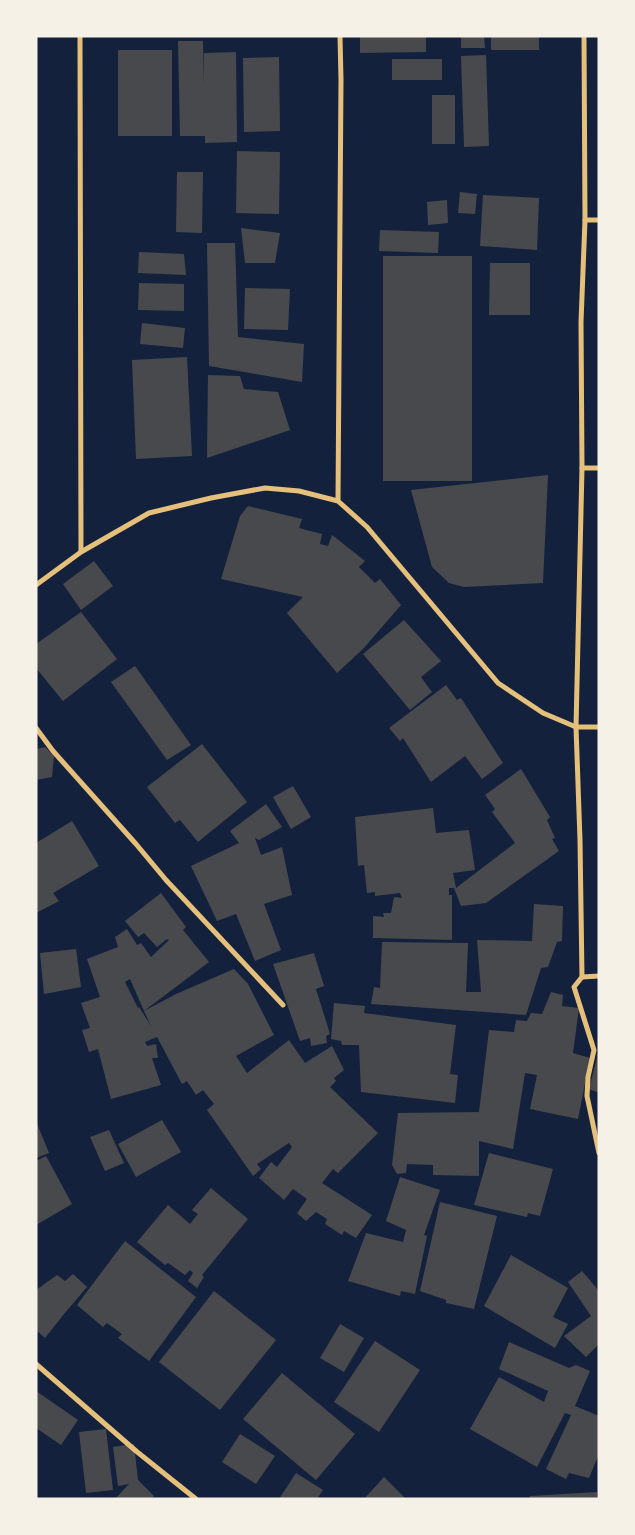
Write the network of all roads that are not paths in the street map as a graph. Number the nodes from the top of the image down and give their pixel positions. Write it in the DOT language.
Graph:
graph roads {
  1 [pos="80,36"];
  2 [pos="340,36"];
  3 [pos="584,36"];
  4 [pos="585,220"];
  5 [pos="599,220"];
  6 [pos="582,468"];
  7 [pos="599,468"];
  8 [pos="338,501"];
  9 [pos="81,552"];
  10 [pos="36,585"];
  11 [pos="576,727"];
  12 [pos="599,727"];
  13 [pos="36,728"];
  14 [pos="599,976"];
  15 [pos="582,977"];
  16 [pos="283,1005"];
  17 [pos="599,1153"];
  18 [pos="36,1364"];
  19 [pos="196,1499"];
  1 -- 9 [label="street"];
  2 -- 8 [label="street"];
  3 -- 4 [label="street"];
  4 -- 5 [label="street"];
  4 -- 6 [label="street"];
  6 -- 7 [label="street"];
  6 -- 11 [label="street"];
  8 -- 9 [label="street"];
  8 -- 11 [label="street"];
  9 -- 10 [label="street"];
  11 -- 12 [label="street"];
  11 -- 15 [label="street"];
  13 -- 16 [label="street"];
  14 -- 15 [label="street"];
  15 -- 17 [label="street"];
  18 -- 19 [label="street"];
}
